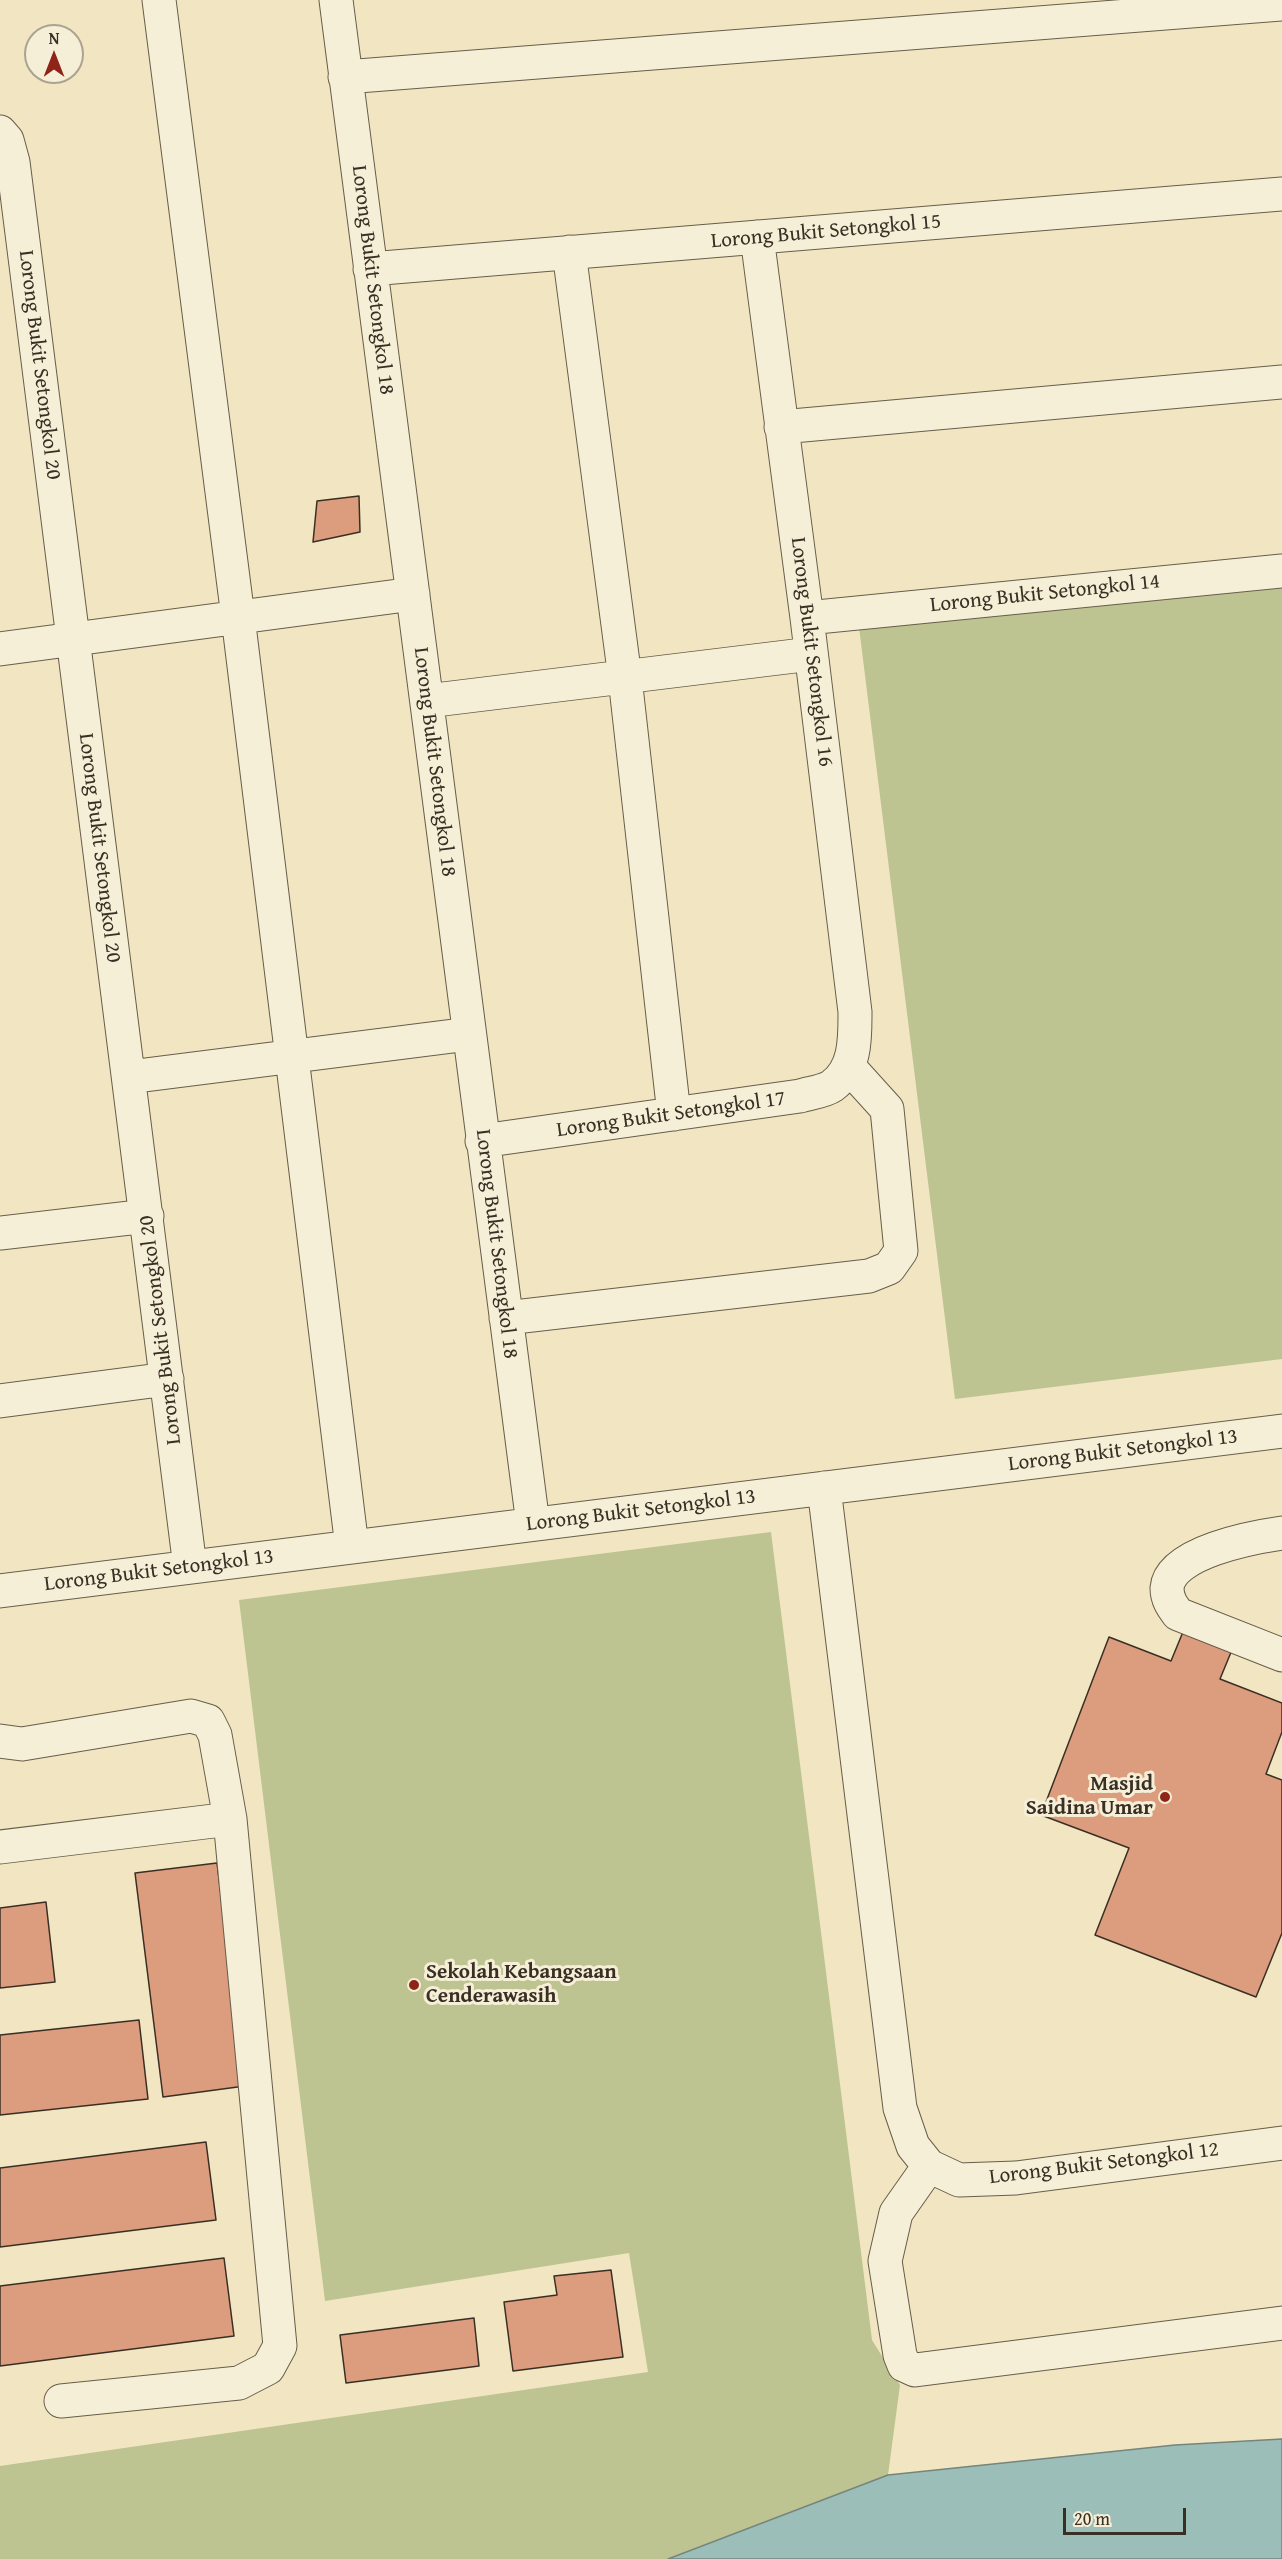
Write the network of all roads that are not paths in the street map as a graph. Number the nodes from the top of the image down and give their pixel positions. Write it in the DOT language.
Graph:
graph roads {
  1 [pos="159,0"];
  2 [pos="336,0"];
  3 [pos="1282,4"];
  4 [pos="345,77"];
  5 [pos="0,132"];
  6 [pos="1282,194"];
  7 [pos="757,237"];
  8 [pos="569,252"];
  9 [pos="370,269"];
  10 [pos="1282,382"];
  11 [pos="781,427"];
  12 [pos="1282,571"];
  13 [pos="413,594"];
  14 [pos="238,617"];
  15 [pos="807,618"];
  16 [pos="72,639"];
  17 [pos="0,648"];
  18 [pos="811,654"];
  19 [pos="625,678"];
  20 [pos="427,701"];
  21 [pos="469,1035"];
  22 [pos="291,1057"];
  23 [pos="849,1066"];
  24 [pos="129,1077"];
  25 [pos="674,1114"];
  26 [pos="482,1141"];
  27 [pos="147,1216"];
  28 [pos="0,1233"];
  29 [pos="506,1318"];
  30 [pos="167,1379"];
  31 [pos="0,1401"];
  32 [pos="1282,1431"];
  33 [pos="824,1488"];
  34 [pos="533,1524"];
  35 [pos="1282,1533"];
  36 [pos="352,1547"];
  37 [pos="190,1567"];
  38 [pos="0,1591"];
  39 [pos="1282,1655"];
  40 [pos="0,1741"];
  41 [pos="230,1819"];
  42 [pos="0,1847"];
  43 [pos="1282,2143"];
  44 [pos="929,2166"];
  45 [pos="1282,2323"];
  46 [pos="61,2401"];
  1 -- 14 [label="street"];
  2 -- 4 [label="street, Lorong Bukit Setongkol 18"];
  3 -- 4 [label="street"];
  4 -- 9 [label="street, Lorong Bukit Setongkol 18"];
  5 -- 16 [label="street, Lorong Bukit Setongkol 20"];
  6 -- 7 [label="street, Lorong Bukit Setongkol 15"];
  7 -- 8 [label="street, Lorong Bukit Setongkol 15"];
  7 -- 11 [label="street, Lorong Bukit Setongkol 16"];
  8 -- 9 [label="street, Lorong Bukit Setongkol 15"];
  8 -- 19 [label="street"];
  9 -- 13 [label="street, Lorong Bukit Setongkol 18"];
  10 -- 11 [label="street"];
  11 -- 15 [label="street, Lorong Bukit Setongkol 16"];
  12 -- 15 [label="street, Lorong Bukit Setongkol 14"];
  13 -- 14 [label="street"];
  13 -- 20 [label="street, Lorong Bukit Setongkol 18"];
  14 -- 16 [label="street"];
  14 -- 22 [label="street"];
  15 -- 18 [label="street, Lorong Bukit Setongkol 16"];
  16 -- 17 [label="street"];
  16 -- 24 [label="street, Lorong Bukit Setongkol 20"];
  18 -- 19 [label="street"];
  18 -- 23 [label="street, Lorong Bukit Setongkol 16"];
  19 -- 20 [label="street"];
  19 -- 25 [label="street"];
  20 -- 21 [label="street, Lorong Bukit Setongkol 18"];
  21 -- 22 [label="street"];
  21 -- 26 [label="street, Lorong Bukit Setongkol 18"];
  22 -- 24 [label="street"];
  22 -- 36 [label="street"];
  23 -- 25 [label="street, Lorong Bukit Setongkol 17"];
  23 -- 29 [label="street"];
  24 -- 27 [label="street, Lorong Bukit Setongkol 20"];
  25 -- 26 [label="street, Lorong Bukit Setongkol 17"];
  26 -- 29 [label="street, Lorong Bukit Setongkol 18"];
  27 -- 28 [label="street"];
  27 -- 30 [label="street, Lorong Bukit Setongkol 20"];
  29 -- 34 [label="street, Lorong Bukit Setongkol 18"];
  30 -- 31 [label="street"];
  30 -- 37 [label="street, Lorong Bukit Setongkol 20"];
  32 -- 33 [label="street, Lorong Bukit Setongkol 13"];
  33 -- 34 [label="street, Lorong Bukit Setongkol 13"];
  33 -- 44 [label="street"];
  34 -- 36 [label="street, Lorong Bukit Setongkol 13"];
  35 -- 39 [label="street"];
  36 -- 37 [label="street, Lorong Bukit Setongkol 13"];
  37 -- 38 [label="street, Lorong Bukit Setongkol 13"];
  40 -- 41 [label="street"];
  41 -- 42 [label="street"];
  41 -- 46 [label="street"];
  43 -- 44 [label="street, Lorong Bukit Setongkol 12"];
  44 -- 45 [label="street"];
}
